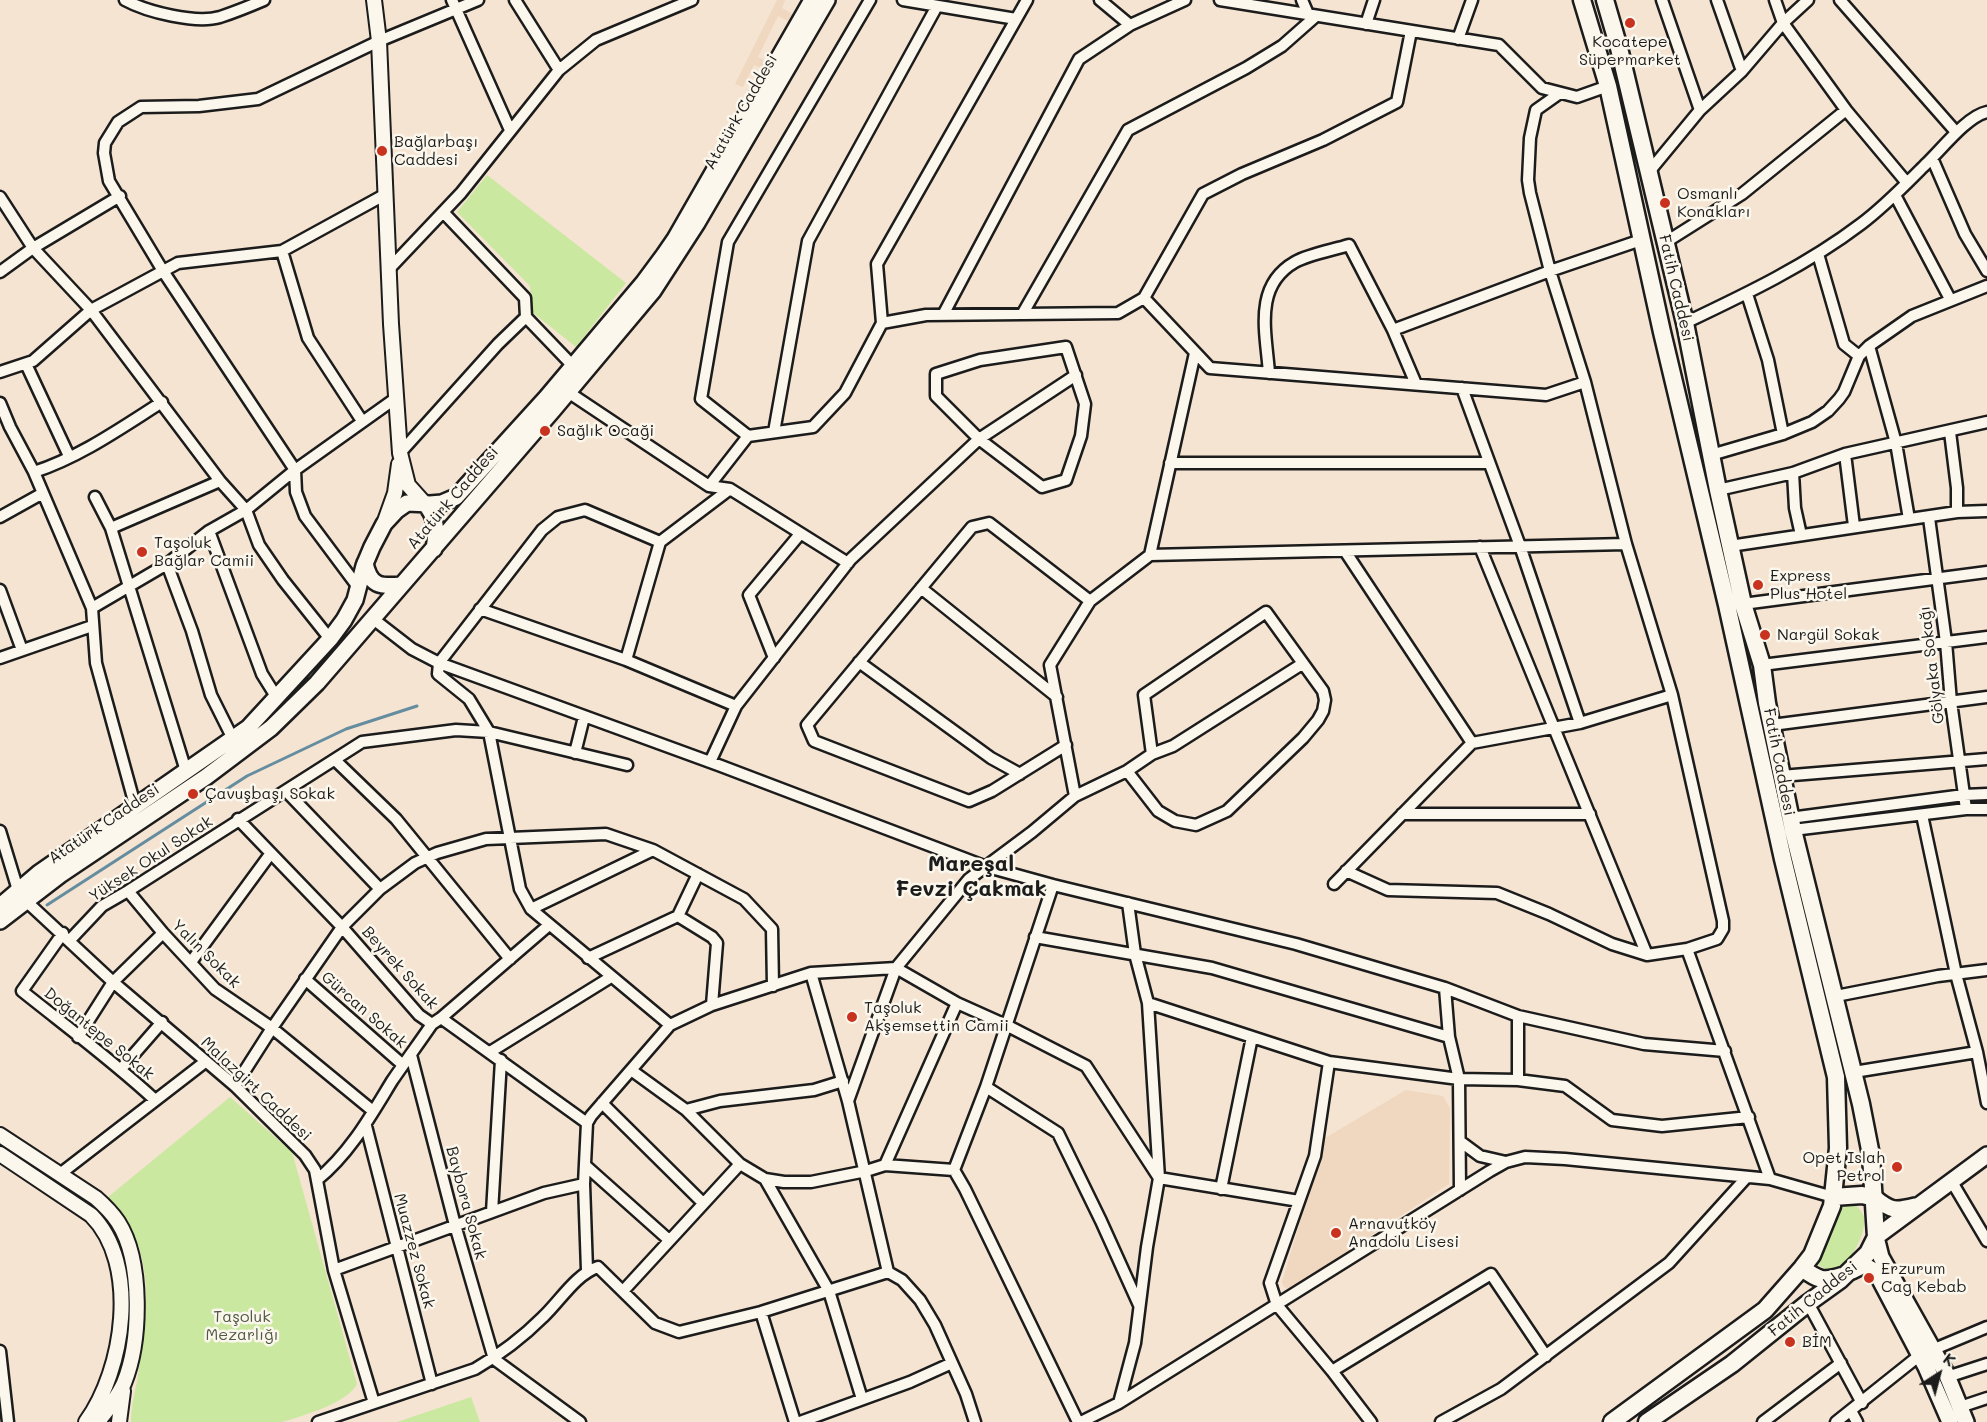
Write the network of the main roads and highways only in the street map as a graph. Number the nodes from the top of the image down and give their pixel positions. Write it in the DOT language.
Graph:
graph roads {
  1 [pos="812,0"];
  2 [pos="827,0"];
  3 [pos="1582,0"];
  4 [pos="1605,0"];
  5 [pos="426,504"];
  6 [pos="434,549"];
  7 [pos="365,563"];
  8 [pos="401,585"];
  9 [pos="22,895"];
  10 [pos="0,906"];
  11 [pos="0,921"];
  12 [pos="1987,1155"];
  13 [pos="1833,1197"];
  14 [pos="1875,1198"];
  15 [pos="1924,1203"];
  16 [pos="1876,1237"];
  17 [pos="1802,1268"];
  18 [pos="1852,1271"];
  19 [pos="1926,1352"];
  20 [pos="1612,1422"];
  21 [pos="1647,1422"];
  22 [pos="1950,1422"];
  23 [pos="1966,1422"];
  1 -- 5 [label="main road, Atatürk Caddesi"];
  2 -- 6 [label="main road, Atatürk Caddesi"];
  3 -- 13 [label="main road, Fatih Caddesi"];
  4 -- 14 [label="main road, Fatih Caddesi"];
  5 -- 6 [label="main road"];
  5 -- 7 [label="main road, Atatürk Caddesi"];
  6 -- 8 [label="main road, Atatürk Caddesi"];
  7 -- 8 [label="main road"];
  7 -- 9 [label="main road, Atatürk Caddesi"];
  8 -- 9 [label="main road, Atatürk Caddesi"];
  9 -- 10 [label="main road, Atatürk Caddesi"];
  9 -- 11 [label="main road, Atatürk Caddesi"];
  12 -- 15 [label="main road"];
  13 -- 14 [label="main road"];
  13 -- 17 [label="main road, Fatih Caddesi"];
  14 -- 15 [label="main road"];
  14 -- 16 [label="main road, Fatih Caddesi"];
  15 -- 16 [label="main road"];
  16 -- 18 [label="main road, Fatih Caddesi"];
  16 -- 19 [label="main road"];
  17 -- 18 [label="main road"];
  17 -- 20 [label="main road, Fatih Caddesi"];
  18 -- 19 [label="main road"];
  18 -- 21 [label="main road, Fatih Caddesi"];
  19 -- 22 [label="main road"];
  19 -- 23 [label="main road"];
}
